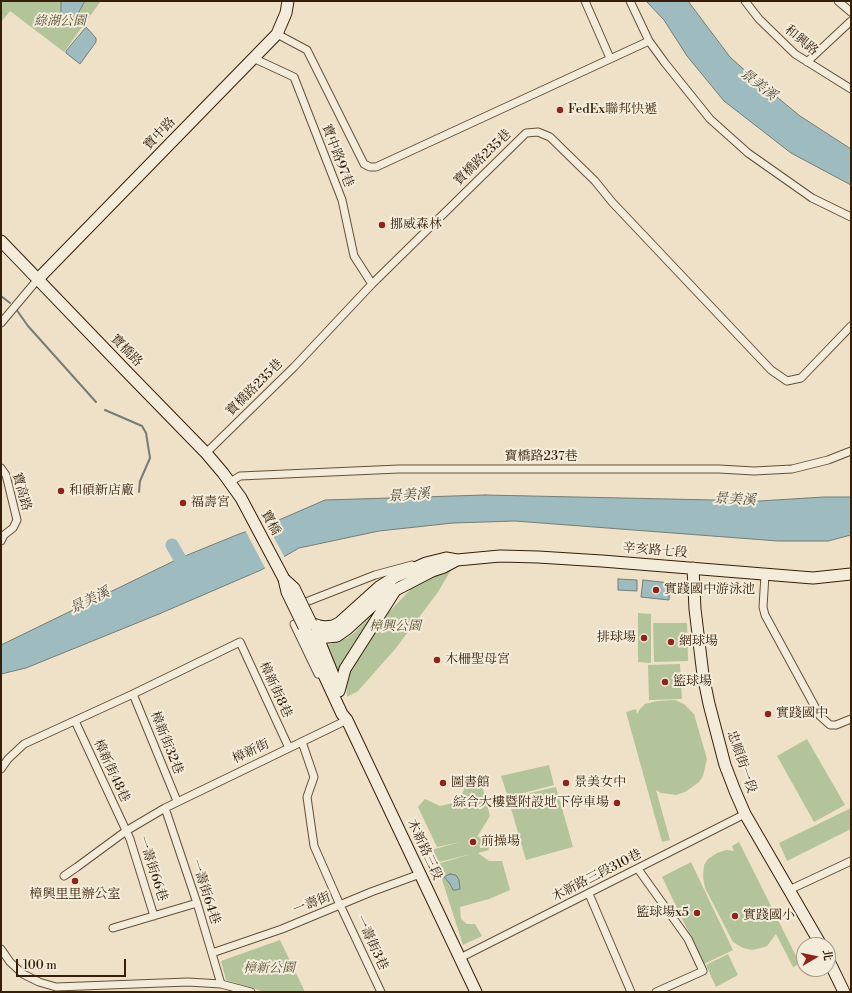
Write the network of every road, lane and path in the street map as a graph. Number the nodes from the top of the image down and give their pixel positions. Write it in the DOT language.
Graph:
graph roads {
  1 [pos="288,1"];
  2 [pos="585,1"];
  3 [pos="630,1"];
  4 [pos="744,1"];
  5 [pos="838,1"];
  6 [pos="851,12"];
  7 [pos="851,22"];
  8 [pos="277,34"];
  9 [pos="649,40"];
  10 [pos="253,58"];
  11 [pos="610,58"];
  12 [pos="807,62"];
  13 [pos="851,89"];
  14 [pos="851,217"];
  15 [pos="1,241"];
  16 [pos="38,279"];
  17 [pos="372,284"];
  18 [pos="1,324"];
  19 [pos="851,326"];
  20 [pos="851,451"];
  21 [pos="206,453"];
  22 [pos="1,468"];
  23 [pos="230,482"];
  24 [pos="1,541"];
  25 [pos="457,560"];
  26 [pos="426,563"];
  27 [pos="693,568"];
  28 [pos="851,574"];
  29 [pos="765,575"];
  30 [pos="397,588"];
  31 [pos="306,602"];
  32 [pos="307,630"];
  33 [pos="339,691"];
  34 [pos="133,694"];
  35 [pos="347,720"];
  36 [pos="851,720"];
  37 [pos="75,721"];
  38 [pos="302,742"];
  39 [pos="289,748"];
  40 [pos="1,769"];
  41 [pos="177,801"];
  42 [pos="165,808"];
  43 [pos="745,814"];
  44 [pos="126,831"];
  45 [pos="851,861"];
  46 [pos="638,869"];
  47 [pos="420,874"];
  48 [pos="64,876"];
  49 [pos="789,890"];
  50 [pos="589,894"];
  51 [pos="197,903"];
  52 [pos="340,905"];
  53 [pos="154,916"];
  54 [pos="113,928"];
  55 [pos="816,937"];
  56 [pos="1,948"];
  57 [pos="212,954"];
  58 [pos="460,958"];
  59 [pos="836,976"];
  60 [pos="221,984"];
  61 [pos="251,992"];
  62 [pos="381,992"];
  63 [pos="476,992"];
  64 [pos="631,992"];
  65 [pos="656,992"];
  66 [pos="844,992"];
  1 -- 8 [label="main road, 寶中路"];
  2 -- 11 [label="street"];
  3 -- 9 [label="street"];
  4 -- 12 [label="street, 和興路"];
  5 -- 6 [label="street"];
  7 -- 12 [label="street"];
  8 -- 10 [label="main road, 寶中路"];
  8 -- 11 [label="street"];
  9 -- 11 [label="street"];
  9 -- 14 [label="street"];
  10 -- 16 [label="main road, 寶中路"];
  10 -- 17 [label="street, 寶中路97巷"];
  12 -- 13 [label="street, 和興路"];
  15 -- 16 [label="main road, 寶橋路"];
  16 -- 18 [label="street"];
  16 -- 21 [label="main road, 寶橋路"];
  17 -- 19 [label="street, 寶橋路235巷"];
  17 -- 21 [label="street, 寶橋路235巷"];
  20 -- 23 [label="street, 寶橋路237巷"];
  21 -- 23 [label="main road, 寶橋路"];
  22 -- 24 [label="street, 寶高路"];
  23 -- 32 [label="main road, 寶橋, bridge"];
  25 -- 26 [label="main road, 辛亥路七段"];
  25 -- 27 [label="main road, 辛亥路七段"];
  25 -- 30 [label="main road"];
  26 -- 31 [label="street"];
  26 -- 32 [label="main road, 辛亥路七段"];
  27 -- 29 [label="main road, 辛亥路七段"];
  27 -- 43 [label="main road, 忠順街一段"];
  28 -- 29 [label="main road, 辛亥路七段"];
  29 -- 36 [label="street"];
  30 -- 32 [label="main road"];
  30 -- 33 [label="main road"];
  32 -- 33 [label="main road, 木新路三段"];
  32 -- 35 [label="main road, 木新路三段"];
  32 -- 35 [label="street, 木新路三段"];
  33 -- 35 [label="main road, 木新路三段"];
  34 -- 37 [label="street"];
  34 -- 39 [label="street, 樟新街8巷"];
  34 -- 41 [label="street, 樟新街32巷"];
  35 -- 38 [label="street, 樟新街"];
  35 -- 47 [label="main road, 木新路三段"];
  37 -- 40 [label="street"];
  37 -- 44 [label="street, 樟新街48巷"];
  38 -- 39 [label="street, 樟新街"];
  38 -- 52 [label="street, 一壽街3巷"];
  39 -- 41 [label="street, 樟新街"];
  41 -- 42 [label="street, 樟新街"];
  42 -- 44 [label="street, 樟新街"];
  42 -- 51 [label="street, 一壽街64巷"];
  43 -- 46 [label="street, 木新路三段310巷"];
  43 -- 49 [label="main road, 忠順街一段"];
  44 -- 48 [label="street"];
  44 -- 53 [label="street, 一壽街66巷"];
  45 -- 49 [label="street"];
  46 -- 50 [label="street, 木新路三段310巷"];
  46 -- 65 [label="street"];
  47 -- 52 [label="street, 一壽街"];
  47 -- 58 [label="main road, 木新路三段"];
  49 -- 55 [label="main road, 忠順街一段"];
  50 -- 58 [label="street, 木新路三段310巷"];
  50 -- 64 [label="street"];
  51 -- 53 [label="street"];
  51 -- 57 [label="street, 一壽街64巷"];
  52 -- 57 [label="street, 一壽街"];
  52 -- 62 [label="street, 一壽街3巷"];
  53 -- 54 [label="street"];
  56 -- 60 [label="street"];
  57 -- 60 [label="street, 一壽街64巷"];
  58 -- 63 [label="main road, 木新路三段"];
  59 -- 66 [label="main road"];
  60 -- 61 [label="street"];
}
